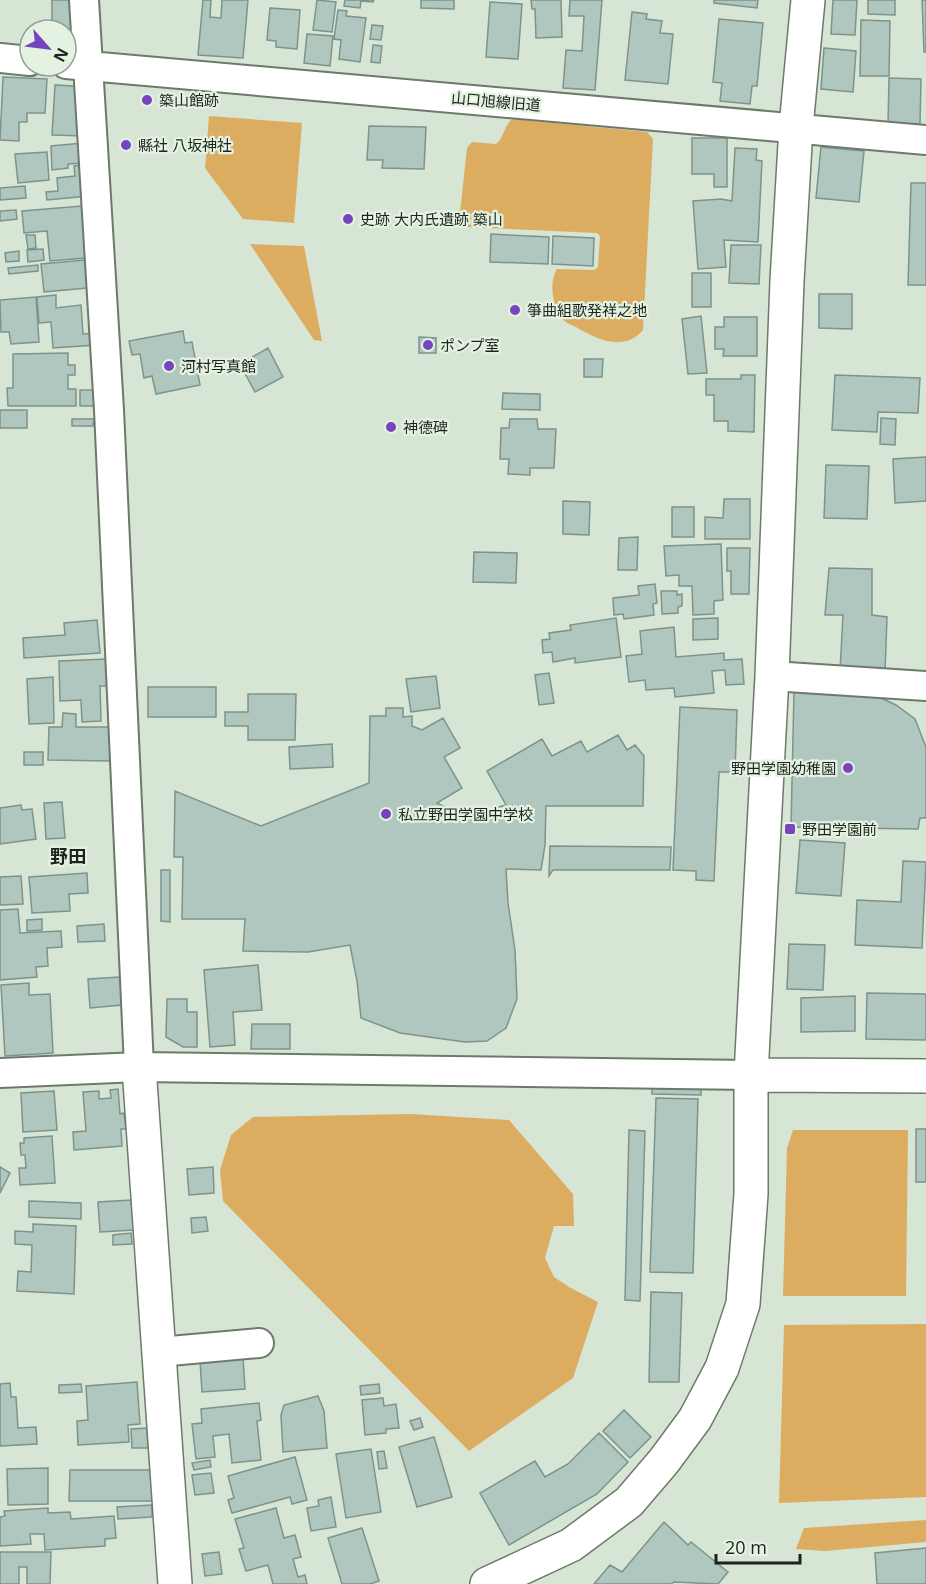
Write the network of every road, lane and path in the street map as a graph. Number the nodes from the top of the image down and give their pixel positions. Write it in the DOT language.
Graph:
graph roads {
  1 [pos="84,0"];
  2 [pos="808,0"];
  3 [pos="78,56"];
  4 [pos="0,58"];
  5 [pos="18,60"];
  6 [pos="78,65"];
  7 [pos="78,76"];
  8 [pos="796,127"];
  9 [pos="926,140"];
  10 [pos="772,676"];
  11 [pos="926,686"];
  12 [pos="139,1067"];
  13 [pos="0,1073"];
  14 [pos="751,1075"];
  15 [pos="926,1076"];
  16 [pos="259,1343"];
  17 [pos="159,1352"];
  18 [pos="175,1584"];
  19 [pos="488,1584"];
  1 -- 3 [label="street"];
  2 -- 8 [label="street"];
  4 -- 5 [label="street"];
  6 -- 8 [label="street, 山口旭線旧道"];
  7 -- 12 [label="street"];
  8 -- 9 [label="street, 山口旭線旧道"];
  8 -- 10 [label="street"];
  10 -- 11 [label="street"];
  10 -- 14 [label="street"];
  12 -- 13 [label="street"];
  12 -- 14 [label="street"];
  12 -- 17 [label="street"];
  14 -- 15 [label="street"];
  14 -- 19 [label="street"];
  16 -- 17 [label="street"];
  17 -- 18 [label="street"];
}
